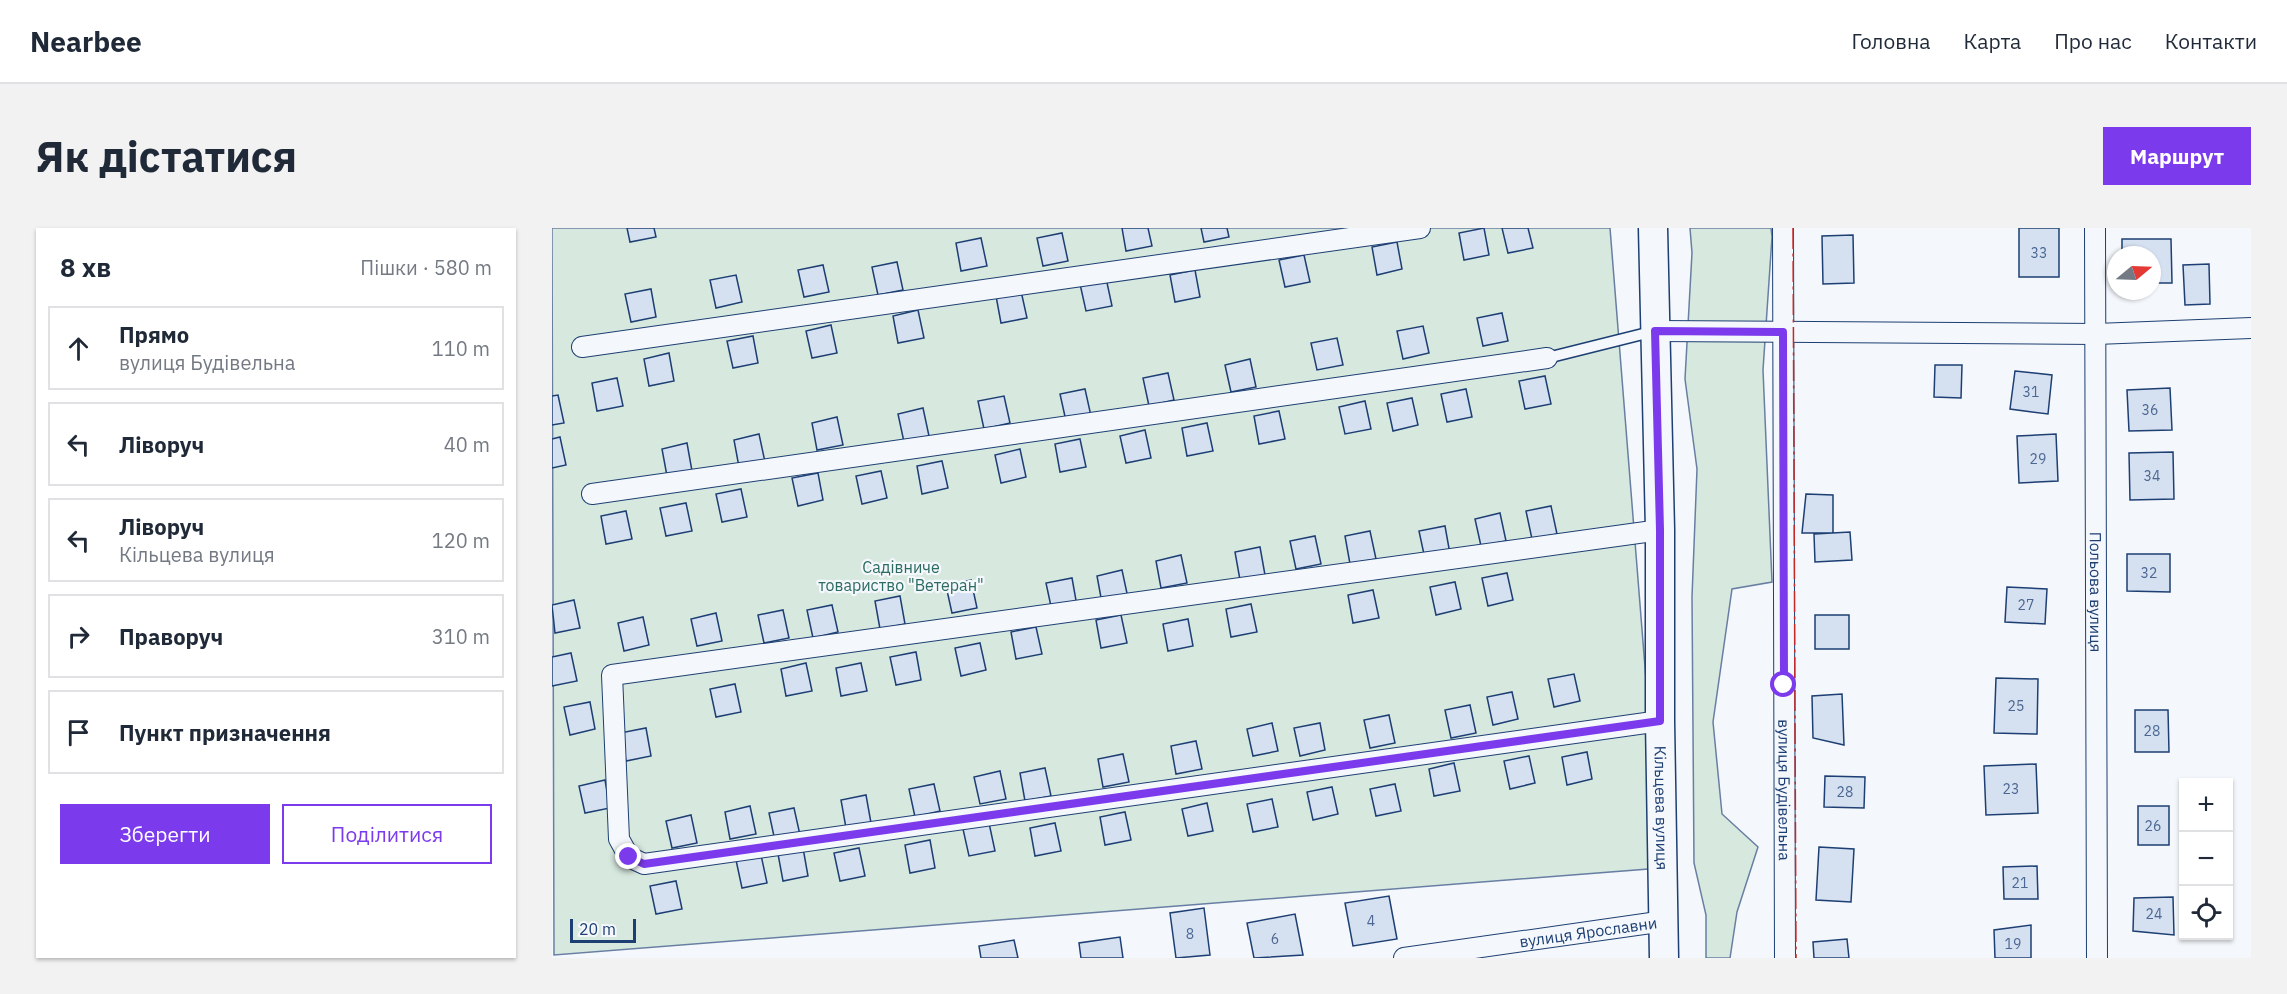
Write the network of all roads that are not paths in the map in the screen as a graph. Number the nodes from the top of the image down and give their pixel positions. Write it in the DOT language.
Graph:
graph roads {
  1 [pos="1420,228"];
  2 [pos="1653,228"];
  3 [pos="1783,228"];
  4 [pos="2095,228"];
  5 [pos="2251,328"];
  6 [pos="1655,331"];
  7 [pos="1783,332"];
  8 [pos="2096,334"];
  9 [pos="582,347"];
  10 [pos="1547,358"];
  11 [pos="592,494"];
  12 [pos="1660,530"];
  13 [pos="1660,721"];
  14 [pos="1665,921"];
  15 [pos="1404,958"];
  16 [pos="1664,958"];
  17 [pos="1785,958"];
  18 [pos="2097,958"];
  1 -- 9 [label="street"];
  2 -- 6 [label="main road, Кільцева вулиця"];
  3 -- 7 [label="street, вулиця Будівельна"];
  4 -- 8 [label="street, Польова вулиця"];
  5 -- 8 [label="street"];
  6 -- 7 [label="street"];
  6 -- 10 [label="lane"];
  6 -- 12 [label="main road, Кільцева вулиця"];
  7 -- 8 [label="street"];
  7 -- 17 [label="street, вулиця Будівельна"];
  8 -- 18 [label="street, Польова вулиця"];
  10 -- 11 [label="street"];
  12 -- 13 [label="main road, Кільцева вулиця"];
  12 -- 13 [label="street"];
  13 -- 14 [label="main road, Кільцева вулиця"];
  14 -- 15 [label="street, вулиця Ярославни"];
  14 -- 16 [label="main road, Кільцева вулиця"];
}
